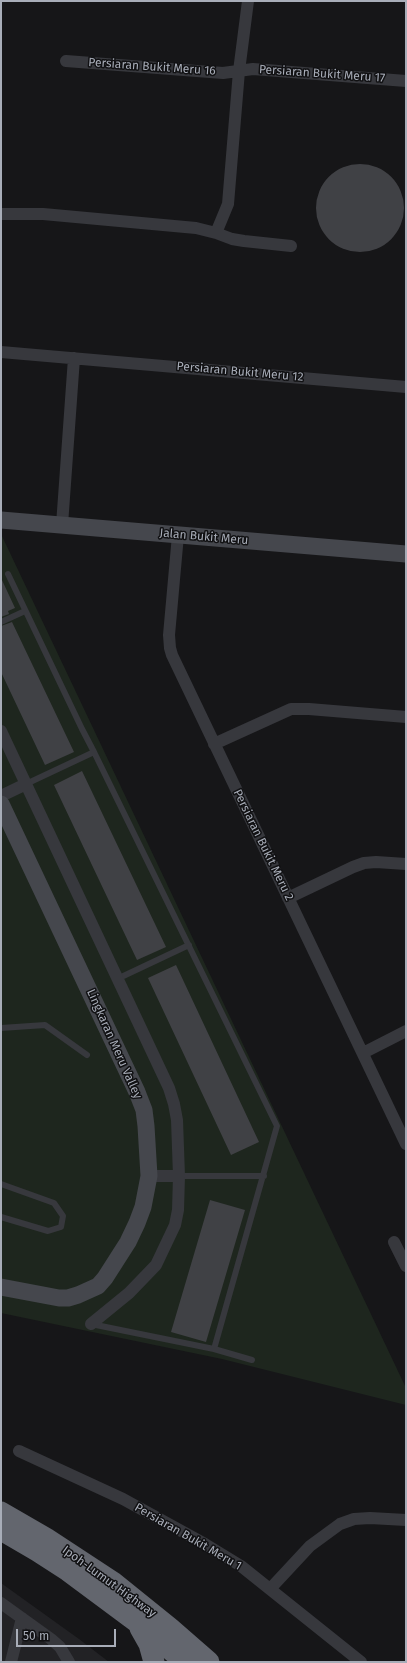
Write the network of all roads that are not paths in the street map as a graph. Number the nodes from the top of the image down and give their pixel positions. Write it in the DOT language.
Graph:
graph roads {
  1 [pos="248,1"];
  2 [pos="66,61"];
  3 [pos="239,71"];
  4 [pos="406,80"];
  5 [pos="1,214"];
  6 [pos="216,233"];
  7 [pos="291,246"];
  8 [pos="1,352"];
  9 [pos="74,358"];
  10 [pos="406,387"];
  11 [pos="5,523"];
  12 [pos="62,525"];
  13 [pos="178,535"];
  14 [pos="406,554"];
  15 [pos="8,574"];
  16 [pos="25,611"];
  17 [pos="1,622"];
  18 [pos="406,717"];
  19 [pos="1,731"];
  20 [pos="214,744"];
  21 [pos="94,752"];
  22 [pos="26,784"];
  23 [pos="1,796"];
  24 [pos="1,804"];
  25 [pos="406,864"];
  26 [pos="288,898"];
  27 [pos="189,945"];
  28 [pos="117,979"];
  29 [pos="1,1028"];
  30 [pos="406,1031"];
  31 [pos="363,1053"];
  32 [pos="87,1055"];
  33 [pos="406,1144"];
  34 [pos="149,1176"];
  35 [pos="179,1176"];
  36 [pos="264,1176"];
  37 [pos="1,1184"];
  38 [pos="1,1218"];
  39 [pos="394,1242"];
  40 [pos="406,1266"];
  41 [pos="1,1287"];
  42 [pos="92,1324"];
  43 [pos="214,1349"];
  44 [pos="252,1360"];
  45 [pos="19,1451"];
  46 [pos="1,1512"];
  47 [pos="406,1520"];
  48 [pos="1,1530"];
  49 [pos="270,1589"];
  50 [pos="1,1603"];
  51 [pos="22,1618"];
  52 [pos="138,1623"];
  53 [pos="185,1658"];
  54 [pos="11,1662"];
  55 [pos="68,1662"];
  56 [pos="154,1662"];
  57 [pos="209,1662"];
  58 [pos="361,1662"];
  1 -- 3 [label="street"];
  2 -- 3 [label="street, Persiaran Bukit Meru 16"];
  3 -- 4 [label="street, Persiaran Bukit Meru 17"];
  3 -- 6 [label="street"];
  5 -- 6 [label="street"];
  6 -- 7 [label="street"];
  8 -- 9 [label="street, Persiaran Bukit Meru 12"];
  9 -- 10 [label="street, Persiaran Bukit Meru 12"];
  9 -- 12 [label="street"];
  11 -- 12 [label="street, Jalan Bukit Meru"];
  12 -- 13 [label="street, Jalan Bukit Meru"];
  13 -- 14 [label="street, Jalan Bukit Meru"];
  13 -- 20 [label="street, Persiaran Bukit Meru 2"];
  15 -- 16 [label="lane"];
  16 -- 17 [label="lane"];
  16 -- 21 [label="lane"];
  18 -- 20 [label="street"];
  19 -- 22 [label="street"];
  20 -- 26 [label="street, Persiaran Bukit Meru 2"];
  21 -- 22 [label="lane"];
  21 -- 27 [label="lane"];
  22 -- 23 [label="street"];
  22 -- 28 [label="street"];
  24 -- 34 [label="street, Lingkaran Meru Valley"];
  25 -- 26 [label="street"];
  26 -- 31 [label="street, Persiaran Bukit Meru 2"];
  27 -- 28 [label="lane"];
  27 -- 36 [label="lane"];
  28 -- 35 [label="street"];
  29 -- 32 [label="lane"];
  30 -- 31 [label="street"];
  31 -- 33 [label="street, Persiaran Bukit Meru 2"];
  34 -- 35 [label="street"];
  34 -- 41 [label="street, Lingkaran Meru Valley"];
  35 -- 36 [label="lane"];
  35 -- 42 [label="street"];
  36 -- 43 [label="lane"];
  37 -- 38 [label="lane"];
  39 -- 40 [label="street"];
  42 -- 43 [label="lane"];
  43 -- 44 [label="lane"];
  45 -- 49 [label="street, Persiaran Bukit Meru 1"];
  46 -- 53 [label="highway, Ipoh-Lumut Highway"];
  47 -- 49 [label="street"];
  48 -- 52 [label="highway, Ipoh-Lumut Highway"];
  49 -- 58 [label="street, Persiaran Bukit Meru 1"];
  50 -- 51 [label="street"];
  51 -- 54 [label="street"];
  51 -- 55 [label="street"];
  52 -- 53 [label="highway, Ipoh-Lumut Highway"];
  52 -- 56 [label="highway"];
  53 -- 57 [label="highway, Ipoh-Lumut Highway"];
}
